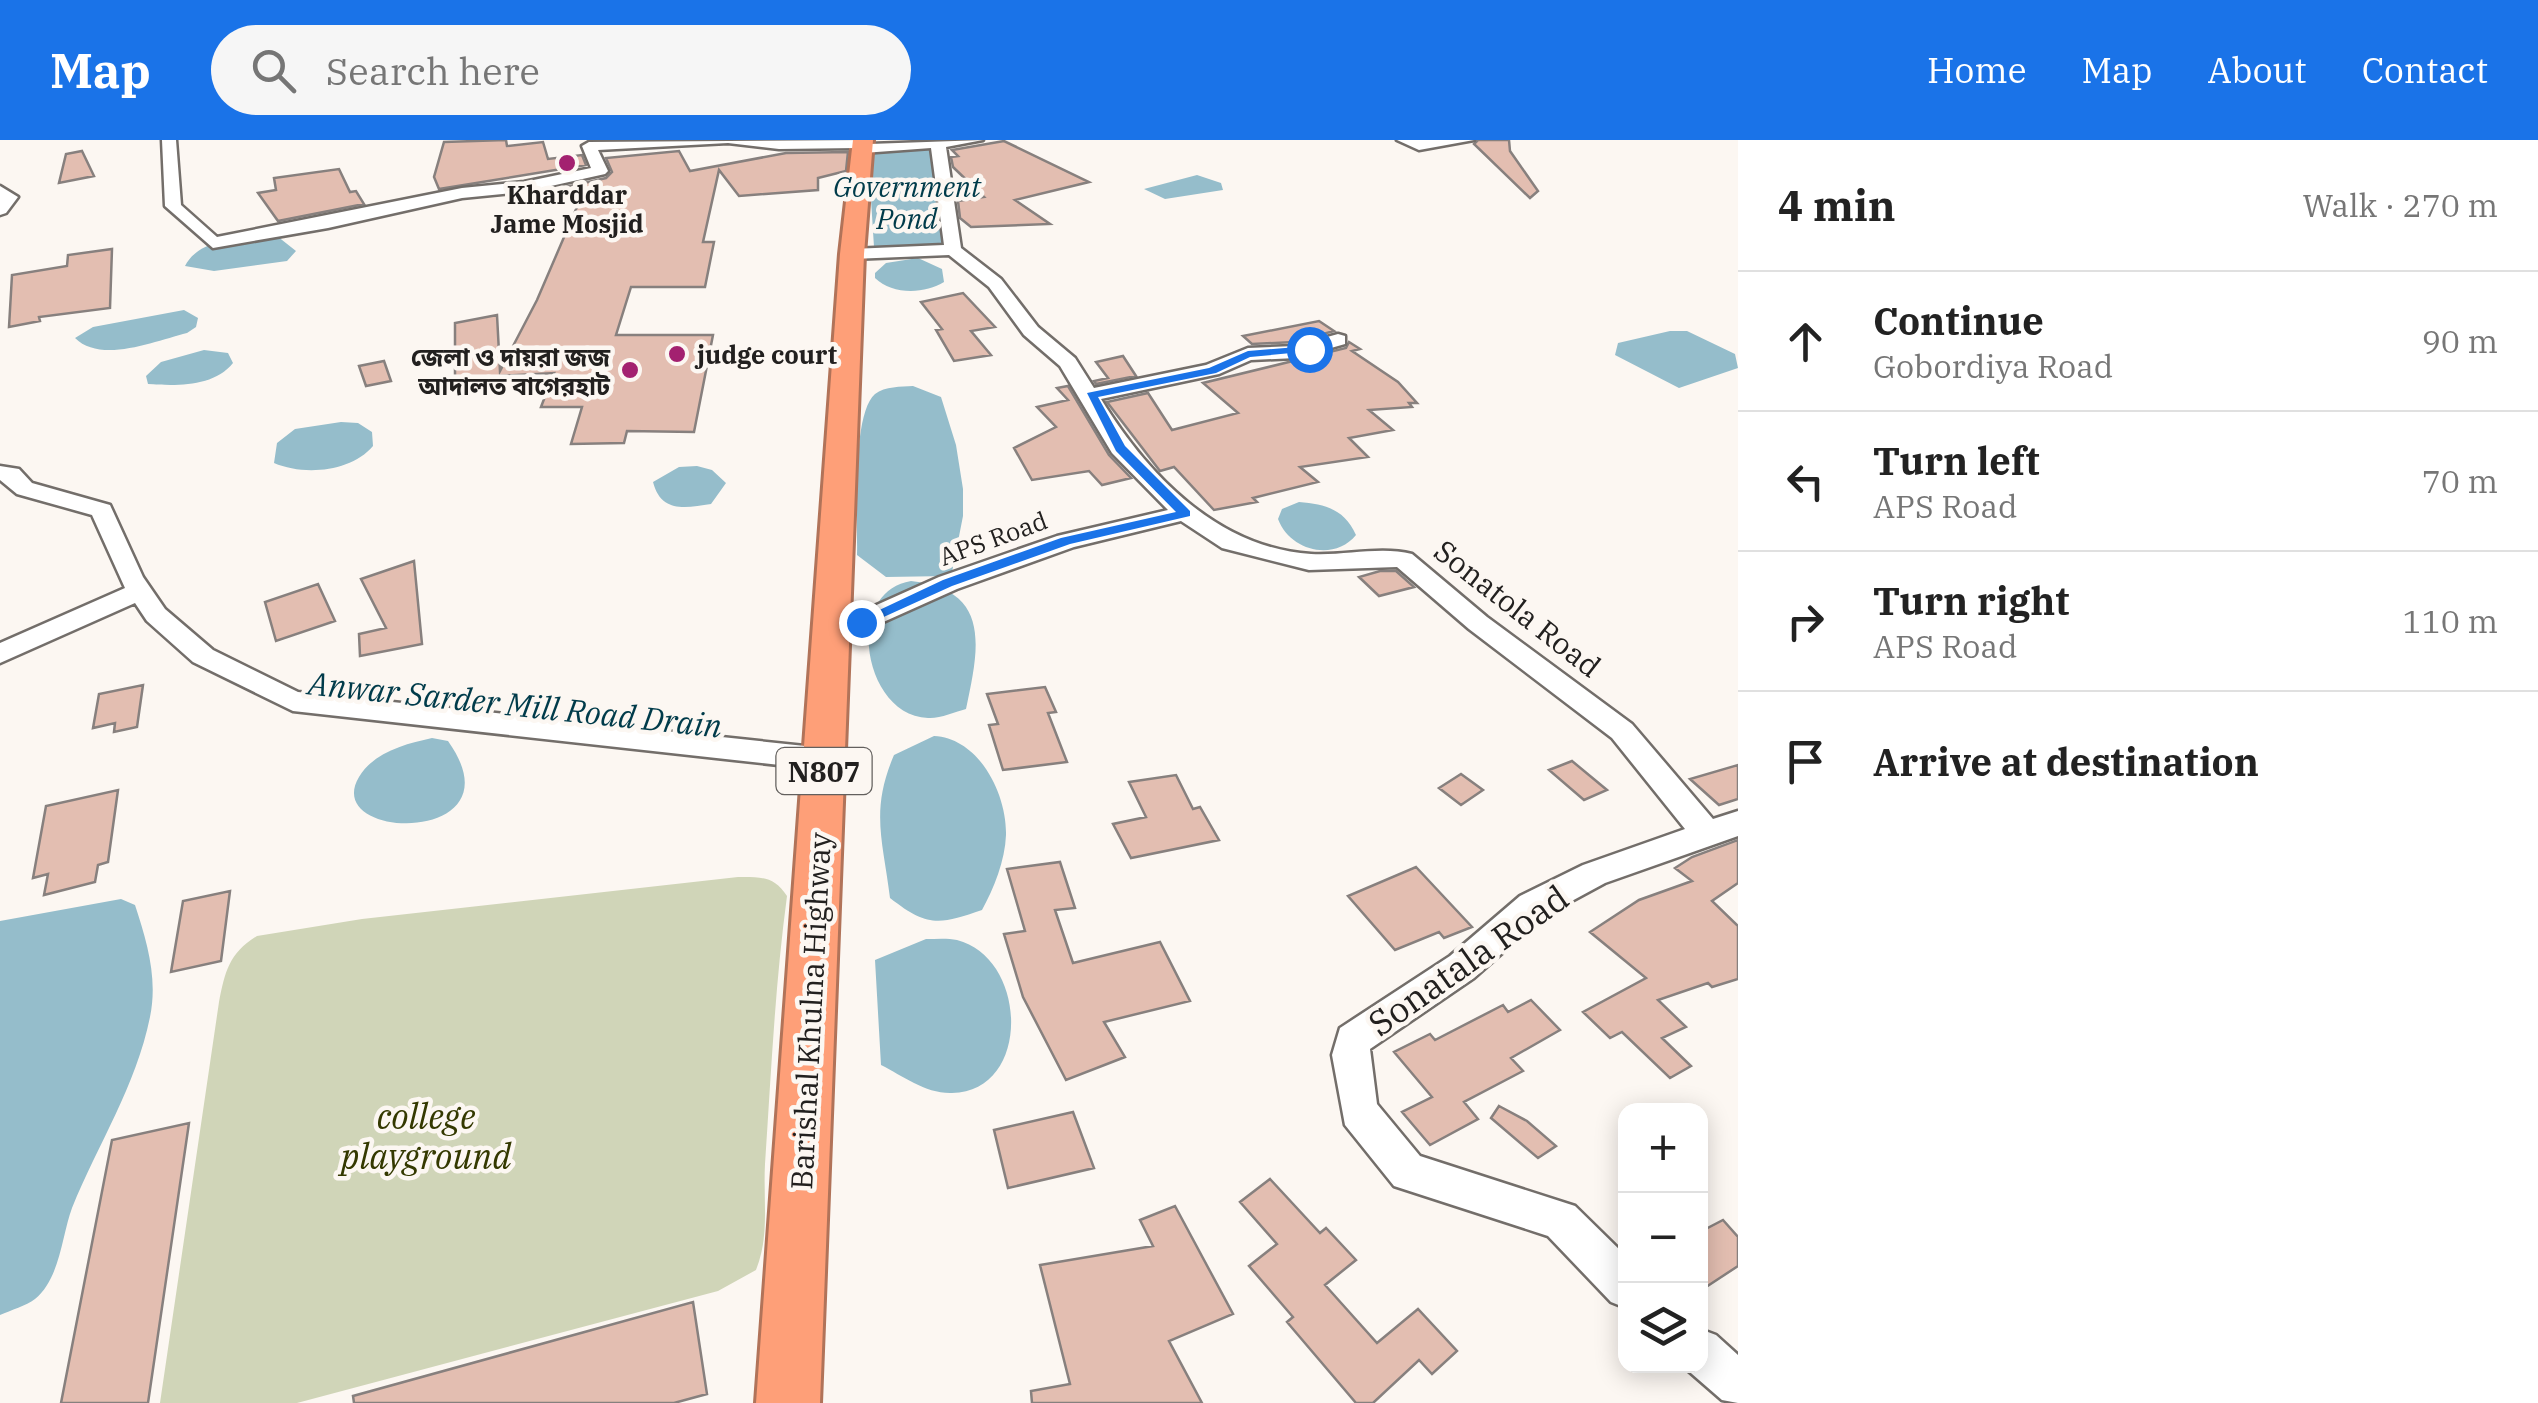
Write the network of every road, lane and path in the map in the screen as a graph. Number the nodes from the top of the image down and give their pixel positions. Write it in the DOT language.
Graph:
graph roads {
  1 [pos="168,140"];
  2 [pos="724,140"];
  3 [pos="732,140"];
  4 [pos="976,140"];
  5 [pos="1404,140"];
  6 [pos="1465,140"];
  7 [pos="949,142"];
  8 [pos="863,144"];
  9 [pos="0,191"];
  10 [pos="0,210"];
  11 [pos="953,248"];
  12 [pos="852,254"];
  13 [pos="1338,340"];
  14 [pos="1091,396"];
  15 [pos="0,473"];
  16 [pos="1186,514"];
  17 [pos="140,592"];
  18 [pos="832,634"];
  19 [pos="0,654"];
  20 [pos="824,759"];
  21 [pos="1722,828"];
  22 [pos="1622,1283"];
  23 [pos="1708,1358"];
  24 [pos="1738,1384"];
  25 [pos="788,1403"];
  1 -- 2 [label="street"];
  3 -- 8 [label="street"];
  4 -- 7 [label="street"];
  5 -- 6 [label="street"];
  7 -- 8 [label="street"];
  7 -- 11 [label="street"];
  8 -- 12 [label="highway, Barishal Khulna Highway / N807"];
  9 -- 10 [label="street"];
  11 -- 12 [label="street"];
  11 -- 14 [label="street"];
  12 -- 18 [label="highway, Barishal Khulna Highway / N807"];
  13 -- 14 [label="street"];
  14 -- 16 [label="street"];
  15 -- 17 [label="street"];
  16 -- 18 [label="street, APS Road"];
  16 -- 21 [label="street, Sonatola Road"];
  17 -- 19 [label="street"];
  17 -- 20 [label="street"];
  18 -- 20 [label="highway, Barishal Khulna Highway / N807"];
  20 -- 25 [label="highway, Barishal Khulna Highway / N807"];
  21 -- 22 [label="street, Sonatala Road"];
  23 -- 24 [label="street"];
}
